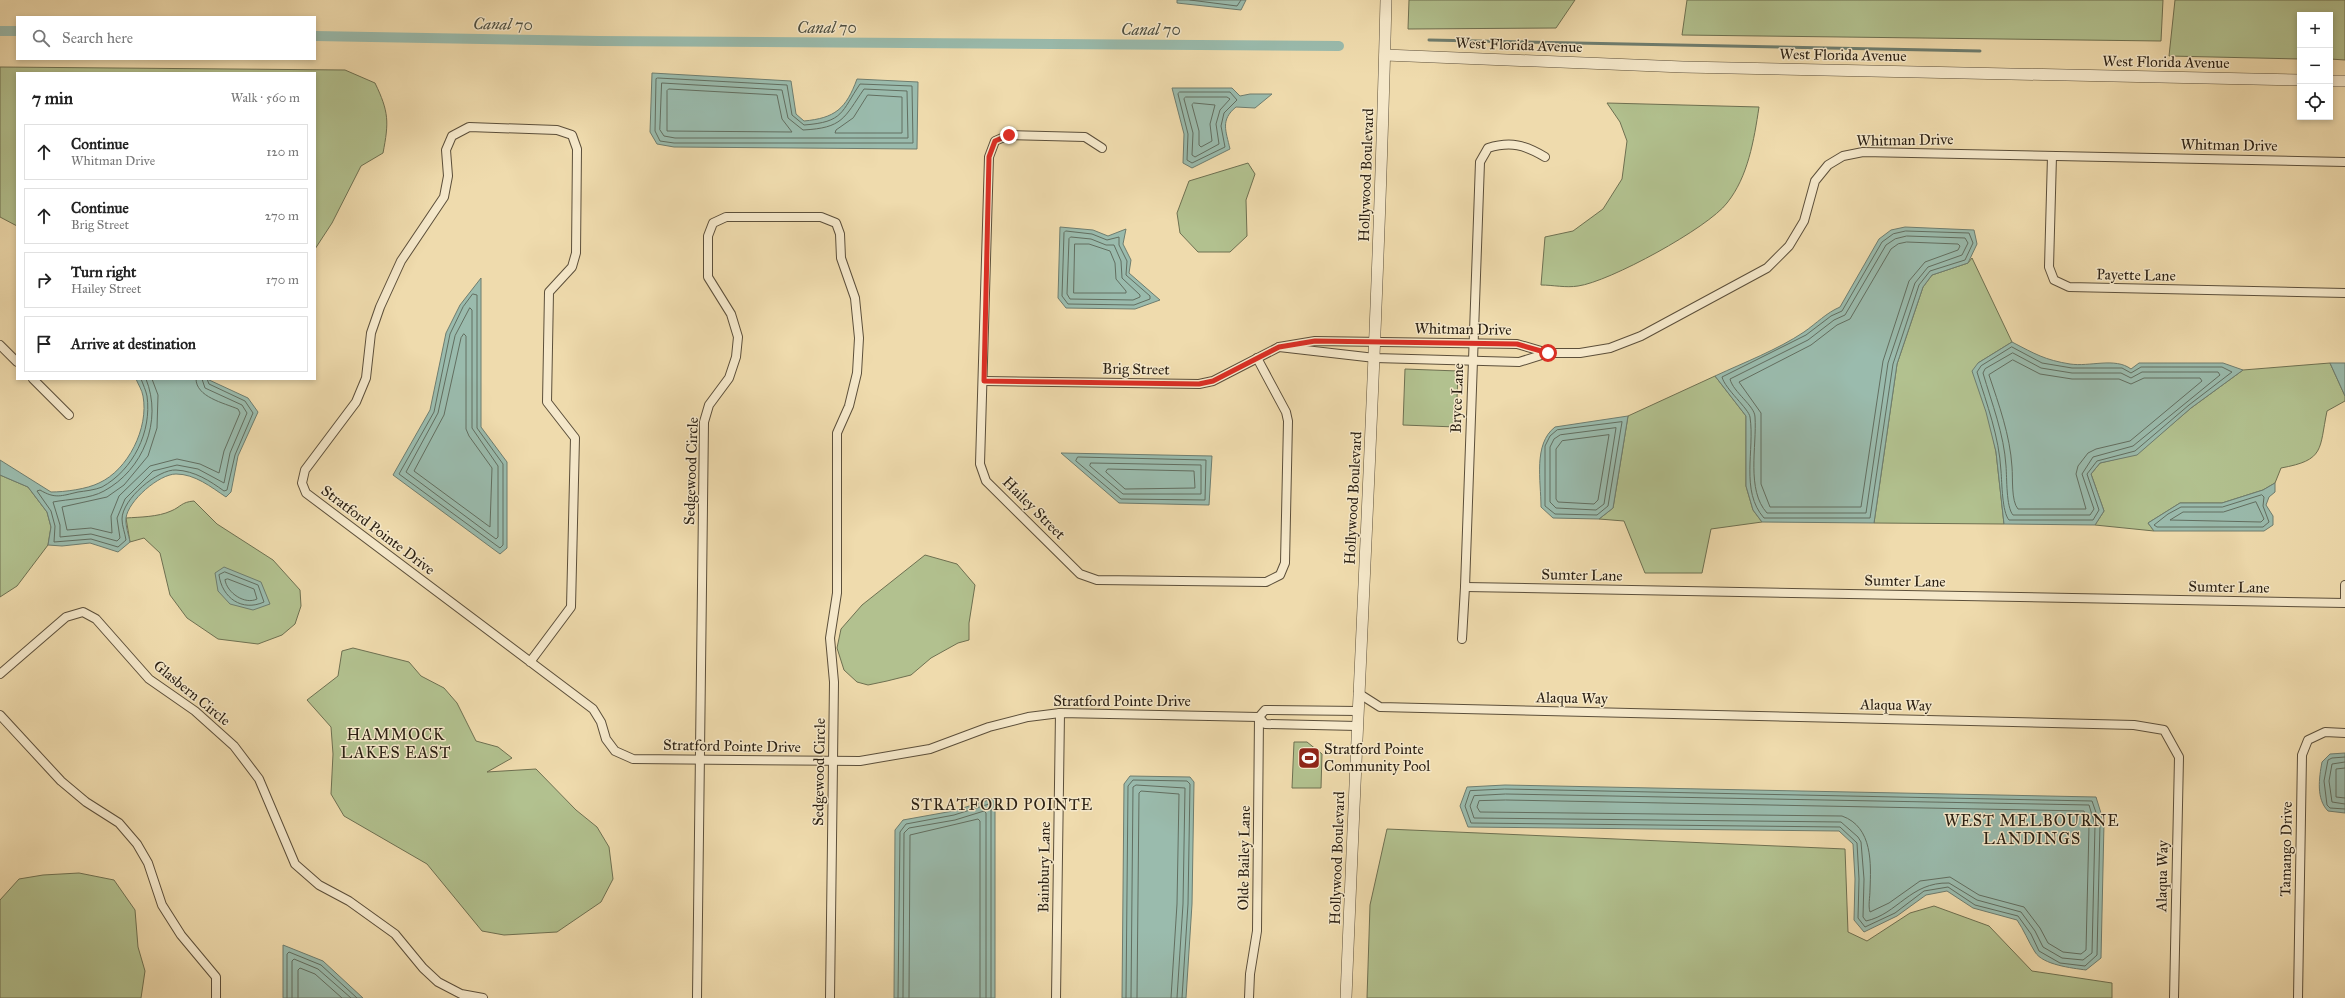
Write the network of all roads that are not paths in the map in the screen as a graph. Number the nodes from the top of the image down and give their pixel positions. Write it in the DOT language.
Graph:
graph roads {
  1 [pos="1386,0"];
  2 [pos="1385,55"];
  3 [pos="2297,80"];
  4 [pos="2333,81"];
  5 [pos="2345,81"];
  6 [pos="1102,148"];
  7 [pos="1545,156"];
  8 [pos="2052,156"];
  9 [pos="2345,162"];
  10 [pos="2345,293"];
  11 [pos="1375,341"];
  12 [pos="1473,343"];
  13 [pos="0,345"];
  14 [pos="1279,347"];
  15 [pos="1548,353"];
  16 [pos="1257,358"];
  17 [pos="1375,358"];
  18 [pos="16,361"];
  19 [pos="1473,361"];
  20 [pos="35,380"];
  21 [pos="984,381"];
  22 [pos="69,415"];
  23 [pos="2345,585"];
  24 [pos="1465,587"];
  25 [pos="2345,603"];
  26 [pos="1462,639"];
  27 [pos="530,662"];
  28 [pos="0,674"];
  29 [pos="1358,693"];
  30 [pos="1358,711"];
  31 [pos="1060,713"];
  32 [pos="0,715"];
  33 [pos="1259,717"];
  34 [pos="1357,726"];
  35 [pos="2345,733"];
  36 [pos="701,759"];
  37 [pos="833,761"];
  38 [pos="216,998"];
  39 [pos="483,998"];
  40 [pos="697,998"];
  41 [pos="830,998"];
  42 [pos="1056,998"];
  43 [pos="1249,998"];
  44 [pos="1346,998"];
  45 [pos="2174,998"];
  46 [pos="2298,998"];
  1 -- 2 [label="street, Hollywood Boulevard"];
  2 -- 3 [label="street, West Florida Avenue"];
  2 -- 11 [label="street, Hollywood Boulevard"];
  4 -- 5 [label="street"];
  6 -- 21 [label="street, Hailey Street"];
  7 -- 12 [label="street, Bryce Lane"];
  8 -- 9 [label="street, Whitman Drive"];
  8 -- 10 [label="street, Payette Lane"];
  8 -- 15 [label="street, Whitman Drive"];
  11 -- 12 [label="street, Whitman Drive"];
  11 -- 14 [label="street, Brig Street"];
  11 -- 17 [label="street, Hollywood Boulevard"];
  12 -- 15 [label="street, Whitman Drive"];
  12 -- 19 [label="street, Bryce Lane"];
  13 -- 18 [label="street"];
  14 -- 16 [label="street, Brig Street"];
  14 -- 17 [label="street"];
  15 -- 19 [label="street, Whitman Drive"];
  16 -- 21 [label="street, Brig Street"];
  16 -- 21 [label="street, Hailey Street"];
  17 -- 19 [label="street, Whitman Drive"];
  17 -- 29 [label="street, Hollywood Boulevard"];
  19 -- 24 [label="street, Bryce Lane"];
  20 -- 22 [label="street"];
  23 -- 25 [label="street"];
  24 -- 25 [label="street, Sumter Lane"];
  24 -- 26 [label="street, Bryce Lane"];
  27 -- 27 [label="street, Stratford Pointe Drive"];
  27 -- 36 [label="street, Stratford Pointe Drive"];
  28 -- 39 [label="street, Glasbern Circle"];
  29 -- 30 [label="street, Hollywood Boulevard"];
  29 -- 45 [label="street, Alaqua Way"];
  30 -- 33 [label="street"];
  30 -- 34 [label="street, Hollywood Boulevard"];
  31 -- 33 [label="street, Stratford Pointe Drive"];
  31 -- 37 [label="street, Stratford Pointe Drive"];
  31 -- 42 [label="street, Bainbury Lane"];
  32 -- 38 [label="street"];
  33 -- 34 [label="street"];
  33 -- 43 [label="street, Olde Bailey Lane"];
  34 -- 44 [label="street, Hollywood Boulevard"];
  35 -- 46 [label="street, Tamango Drive"];
  36 -- 37 [label="street, Stratford Pointe Drive"];
  36 -- 37 [label="street, Sedgewood Circle"];
  36 -- 40 [label="street, Sedgewood Circle"];
  37 -- 41 [label="street, Sedgewood Circle"];
}
